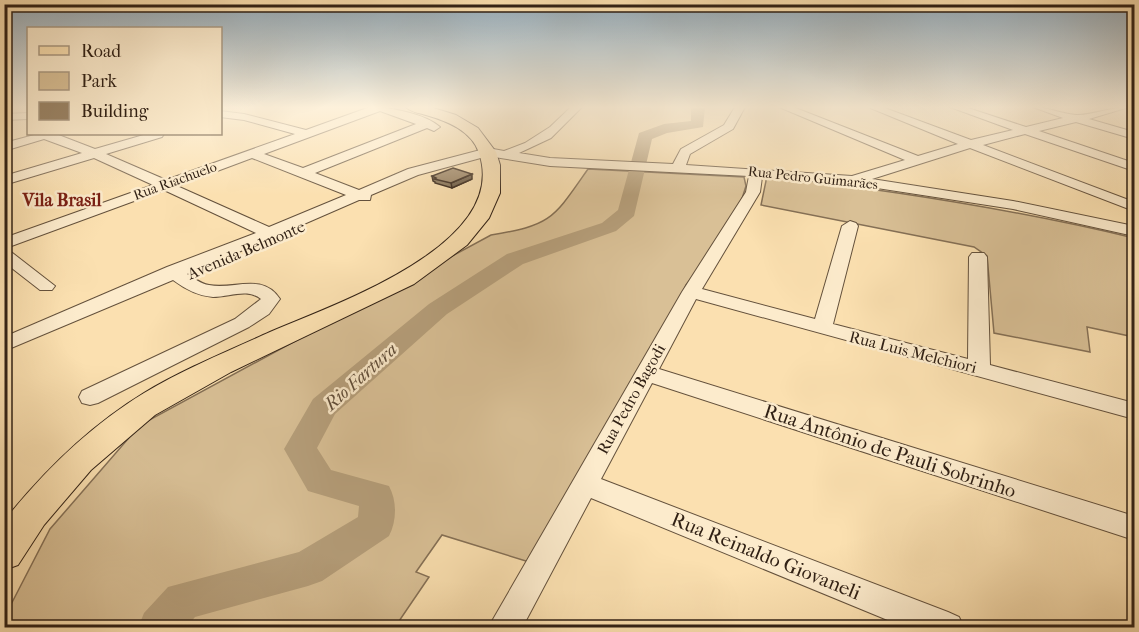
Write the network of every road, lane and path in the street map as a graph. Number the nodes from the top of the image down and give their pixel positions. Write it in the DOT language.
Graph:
graph roads {
  1 [pos="43,136"];
  2 [pos="52,136"];
  3 [pos="150,136"];
  4 [pos="296,136"];
  5 [pos="403,136"];
  6 [pos="473,136"];
  7 [pos="548,136"];
  8 [pos="712,136"];
  9 [pos="857,136"];
  10 [pos="951,136"];
  11 [pos="1003,136"];
  12 [pos="1043,136"];
  13 [pos="971,144"];
  14 [pos="4,147"];
  15 [pos="94,153"];
  16 [pos="251,153"];
  17 [pos="491,157"];
  18 [pos="916,160"];
  19 [pos="1134,167"];
  20 [pos="677,169"];
  21 [pos="756,172"];
  22 [pos="303,173"];
  23 [pos="851,180"];
  24 [pos="4,181"];
  25 [pos="162,186"];
  26 [pos="362,196"];
  27 [pos="1134,207"];
  28 [pos="850,226"];
  29 [pos="1134,231"];
  30 [pos="272,234"];
  31 [pos="4,244"];
  32 [pos="4,254"];
  33 [pos="978,257"];
  34 [pos="177,275"];
  35 [pos="46,286"];
  36 [pos="691,292"];
  37 [pos="822,329"];
  38 [pos="4,345"];
  39 [pos="4,353"];
  40 [pos="979,369"];
  41 [pos="646,373"];
  42 [pos="90,397"];
  43 [pos="1134,411"];
  44 [pos="584,484"];
  45 [pos="1134,528"];
  46 [pos="4,553"];
  47 [pos="504,627"];
  48 [pos="948,627"];
  1 -- 14 [label="street"];
  2 -- 15 [label="street"];
  3 -- 15 [label="street"];
  4 -- 16 [label="street, Rua Riachuelo"];
  5 -- 22 [label="street"];
  6 -- 17 [label="main road"];
  7 -- 17 [label="street"];
  8 -- 20 [label="street"];
  9 -- 18 [label="street"];
  10 -- 13 [label="street"];
  11 -- 13 [label="street"];
  12 -- 19 [label="street"];
  13 -- 18 [label="street"];
  13 -- 27 [label="street"];
  15 -- 24 [label="street"];
  15 -- 25 [label="street"];
  16 -- 22 [label="street"];
  16 -- 25 [label="street, Rua Riachuelo"];
  17 -- 20 [label="street, Rua Pedro Guimarães"];
  17 -- 26 [label="street, Avenida Belmonte"];
  17 -- 46 [label="main road"];
  18 -- 23 [label="street"];
  20 -- 21 [label="street, Rua Pedro Guimarães"];
  21 -- 23 [label="street, Rua Pedro Guimarães"];
  21 -- 36 [label="street, Rua Pedro Bagodi"];
  22 -- 26 [label="street"];
  23 -- 29 [label="street, Rua Pedro Guimarães"];
  25 -- 30 [label="street"];
  25 -- 31 [label="street, Rua Riachuelo"];
  26 -- 30 [label="street, Avenida Belmonte"];
  28 -- 37 [label="street"];
  30 -- 34 [label="street, Avenida Belmonte"];
  32 -- 35 [label="street"];
  33 -- 40 [label="street"];
  34 -- 38 [label="street, Avenida Belmonte"];
  34 -- 39 [label="street, Avenida Belmonte"];
  34 -- 42 [label="street"];
  36 -- 37 [label="street, Rua Luis Melchiori"];
  36 -- 41 [label="street, Rua Pedro Bagodi"];
  37 -- 40 [label="street, Rua Luis Melchiori"];
  40 -- 43 [label="street, Rua Luis Melchiori"];
  41 -- 44 [label="street, Rua Pedro Bagodi"];
  41 -- 45 [label="street, Rua Antônio de Pauli Sobrinho"];
  44 -- 47 [label="street, Rua Pedro Bagodi"];
  44 -- 48 [label="street, Rua Reinaldo Giovaneli"];
}
